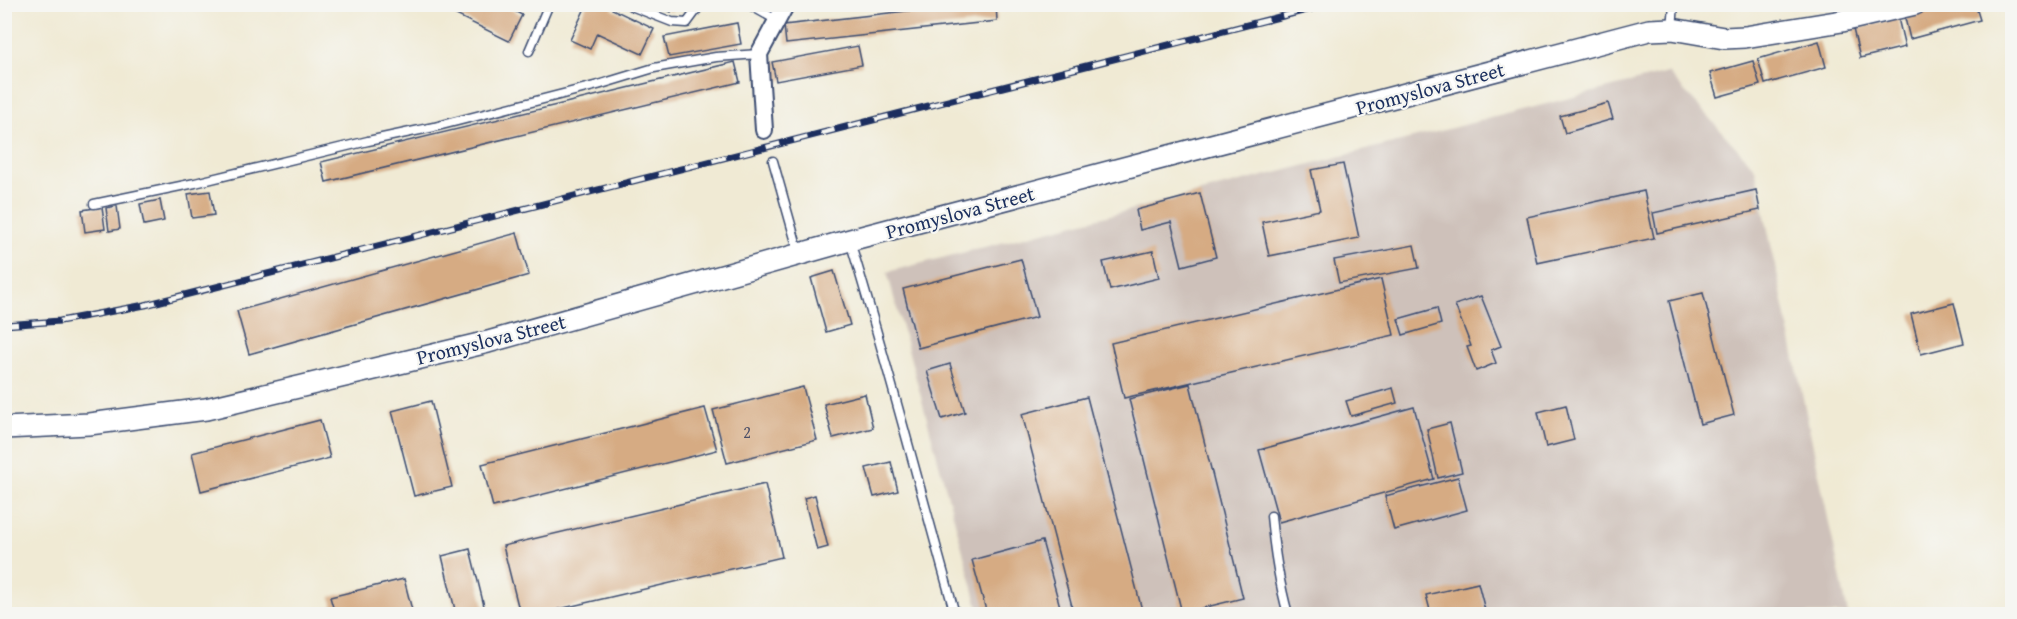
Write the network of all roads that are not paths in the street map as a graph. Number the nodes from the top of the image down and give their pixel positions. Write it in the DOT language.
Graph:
graph roads {
  1 [pos="549,4"];
  2 [pos="700,4"];
  3 [pos="748,4"];
  4 [pos="786,4"];
  5 [pos="1674,4"];
  6 [pos="1915,4"];
  7 [pos="630,6"];
  8 [pos="778,21"];
  9 [pos="1672,29"];
  10 [pos="528,51"];
  11 [pos="759,54"];
  12 [pos="764,130"];
  13 [pos="773,161"];
  14 [pos="94,204"];
  15 [pos="850,240"];
  16 [pos="800,256"];
  17 [pos="4,428"];
  18 [pos="1271,516"];
  19 [pos="955,615"];
  20 [pos="1288,615"];
  1 -- 10 [label="lane"];
  2 -- 7 [label="lane"];
  3 -- 8 [label="lane"];
  4 -- 8 [label="street"];
  5 -- 9 [label="lane"];
  6 -- 9 [label="street, Promyslova Street"];
  8 -- 11 [label="street"];
  9 -- 15 [label="street, Promyslova Street"];
  11 -- 12 [label="street"];
  11 -- 14 [label="lane"];
  13 -- 16 [label="lane"];
  15 -- 16 [label="street, Promyslova Street"];
  15 -- 19 [label="lane"];
  16 -- 17 [label="street, Promyslova Street"];
  18 -- 20 [label="lane"];
}
